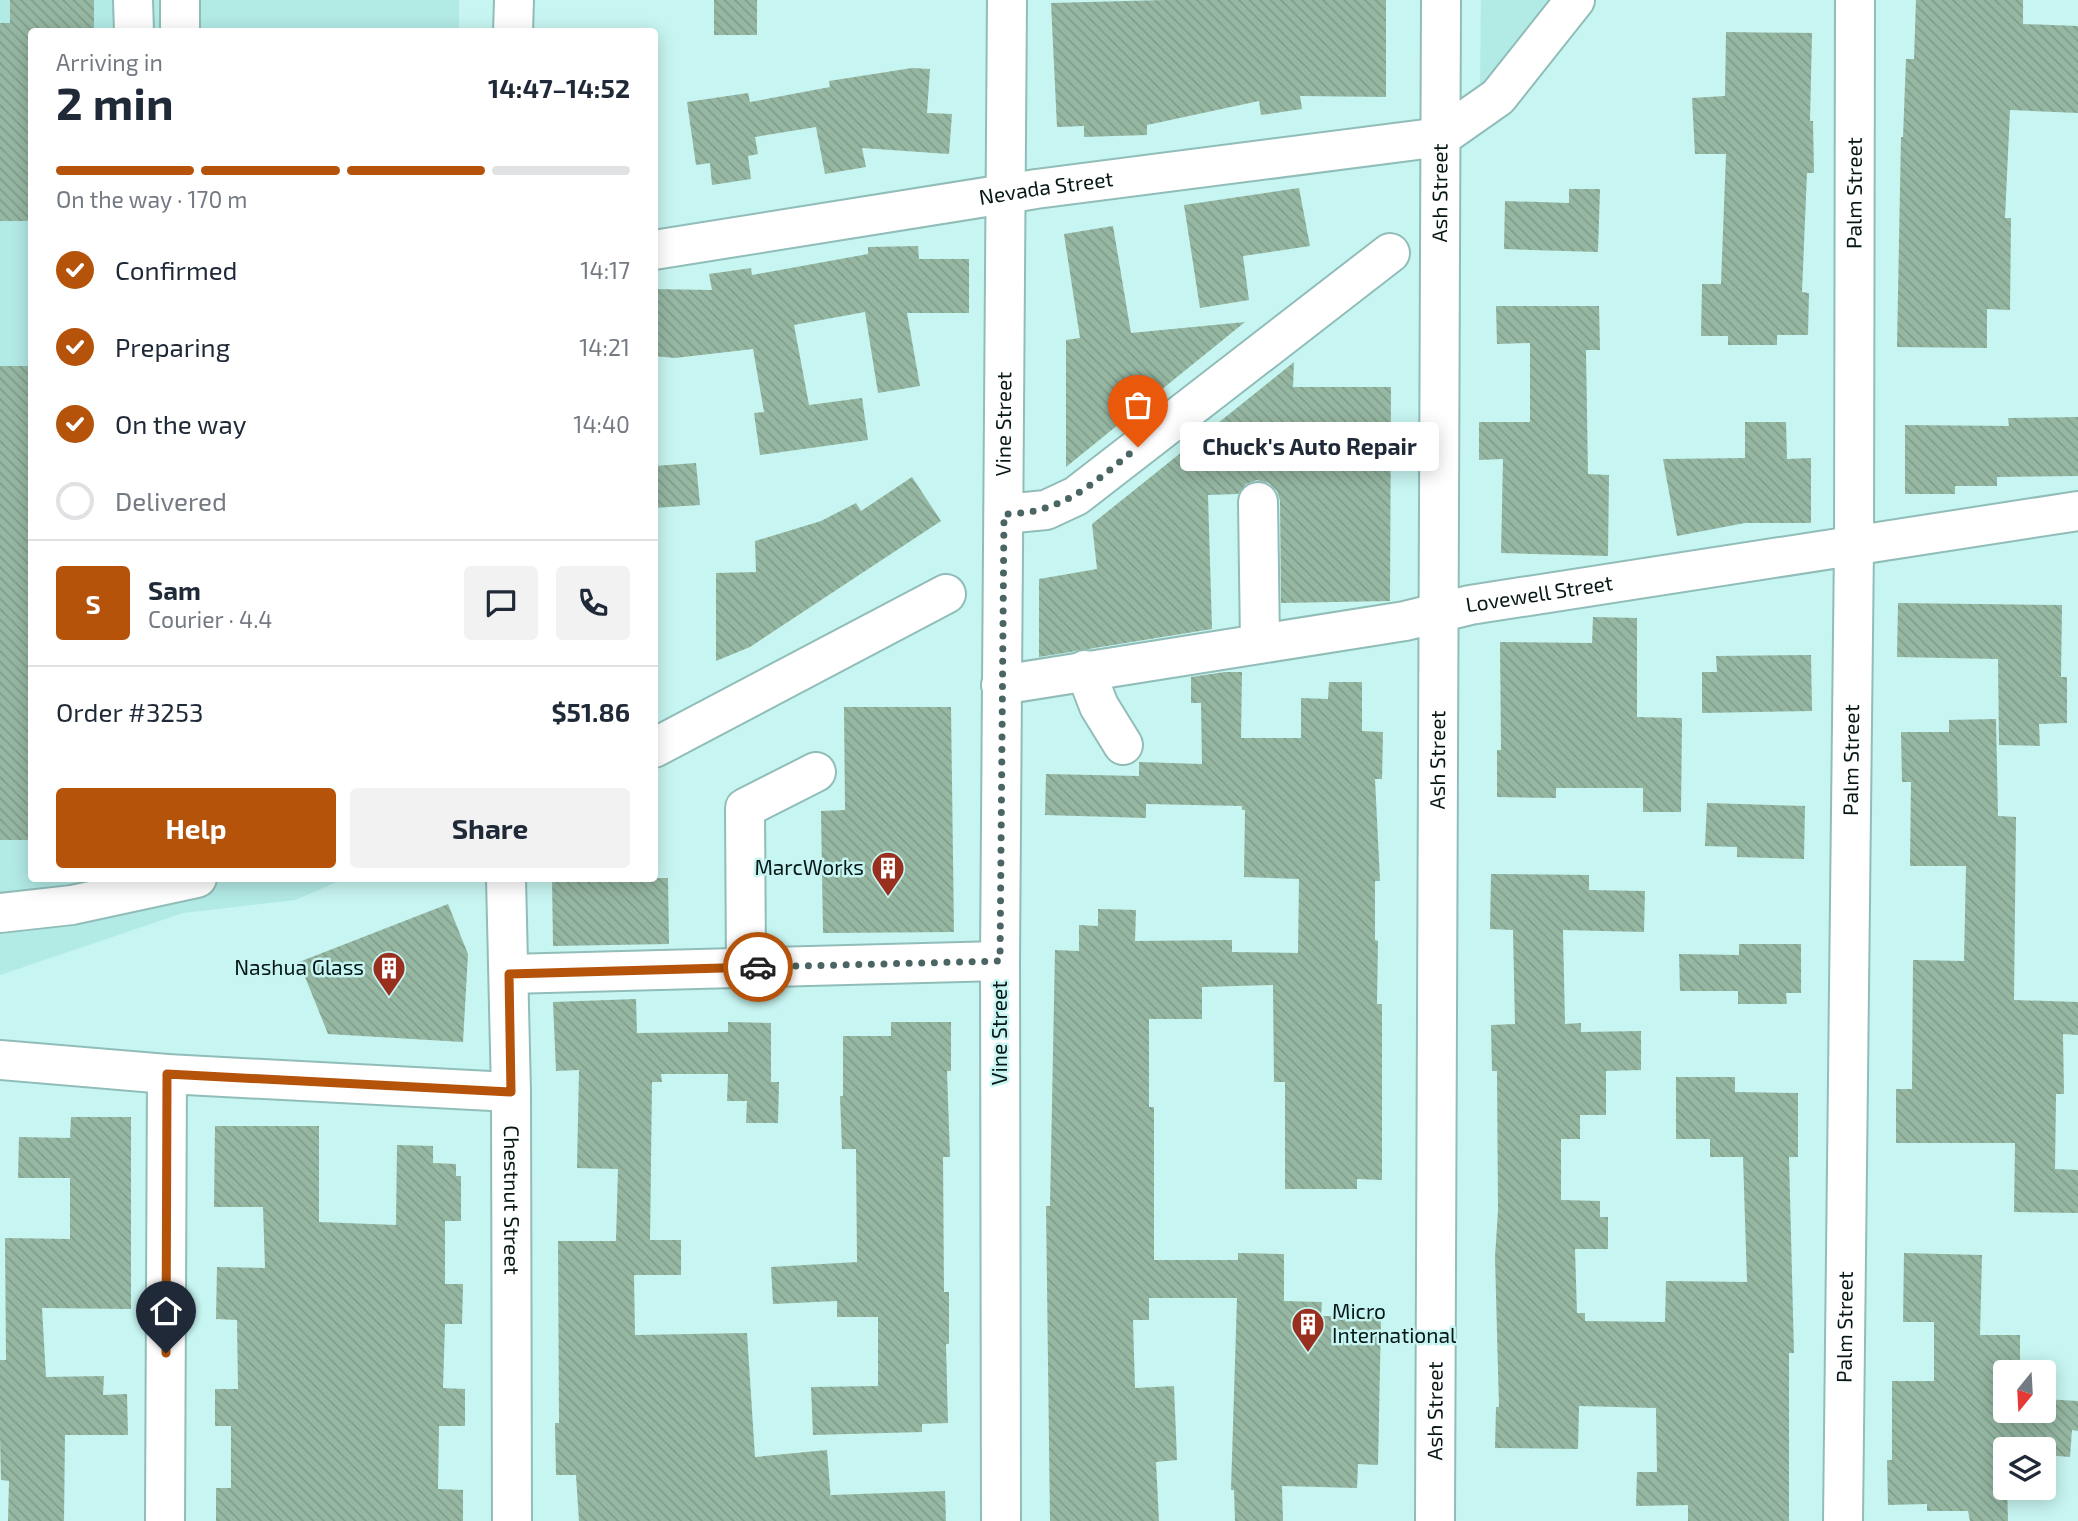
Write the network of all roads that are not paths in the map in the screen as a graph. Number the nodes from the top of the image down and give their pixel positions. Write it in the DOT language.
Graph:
graph roads {
  1 [pos="133,0"];
  2 [pos="180,0"];
  3 [pos="514,0"];
  4 [pos="1007,0"];
  5 [pos="1441,0"];
  6 [pos="1575,0"];
  7 [pos="1855,0"];
  8 [pos="134,28"];
  9 [pos="180,28"];
  10 [pos="513,28"];
  11 [pos="1441,137"];
  12 [pos="1007,193"];
  13 [pos="658,249"];
  14 [pos="1390,253"];
  15 [pos="1258,502"];
  16 [pos="2078,511"];
  17 [pos="1004,514"];
  18 [pos="1854,546"];
  19 [pos="946,594"];
  20 [pos="1441,612"];
  21 [pos="1260,642"];
  22 [pos="1085,670"];
  23 [pos="1001,685"];
  24 [pos="1123,745"];
  25 [pos="658,746"];
  26 [pos="816,772"];
  27 [pos="178,882"];
  28 [pos="506,882"];
  29 [pos="0,913"];
  30 [pos="1000,961"];
  31 [pos="746,968"];
  32 [pos="509,974"];
  33 [pos="0,1060"];
  34 [pos="167,1074"];
  35 [pos="511,1092"];
  36 [pos="165,1521"];
  37 [pos="512,1521"];
  38 [pos="1001,1521"];
  39 [pos="1435,1521"];
  40 [pos="1843,1521"];
  1 -- 8 [label="street"];
  2 -- 9 [label="street"];
  3 -- 10 [label="street"];
  4 -- 12 [label="street, Vine Street"];
  5 -- 11 [label="street, Ash Street"];
  6 -- 11 [label="street"];
  7 -- 18 [label="street, Palm Street"];
  11 -- 12 [label="street, Nevada Street"];
  11 -- 20 [label="street, Ash Street"];
  12 -- 13 [label="street, Nevada Street"];
  12 -- 17 [label="street, Vine Street"];
  14 -- 17 [label="street"];
  15 -- 21 [label="street"];
  16 -- 18 [label="street, Lovewell Street"];
  17 -- 23 [label="street, Vine Street"];
  18 -- 20 [label="street, Lovewell Street"];
  18 -- 40 [label="street, Palm Street"];
  19 -- 25 [label="street"];
  20 -- 21 [label="street, Lovewell Street"];
  20 -- 39 [label="street, Ash Street"];
  21 -- 22 [label="street, Lovewell Street"];
  22 -- 23 [label="street, Lovewell Street"];
  22 -- 24 [label="street"];
  23 -- 30 [label="street, Vine Street"];
  26 -- 31 [label="street"];
  27 -- 29 [label="street"];
  28 -- 32 [label="street, Chestnut Street"];
  30 -- 31 [label="street"];
  30 -- 38 [label="street, Vine Street"];
  31 -- 32 [label="street"];
  32 -- 35 [label="street, Chestnut Street"];
  33 -- 34 [label="street"];
  34 -- 35 [label="street"];
  34 -- 36 [label="street"];
  35 -- 37 [label="street, Chestnut Street"];
}
